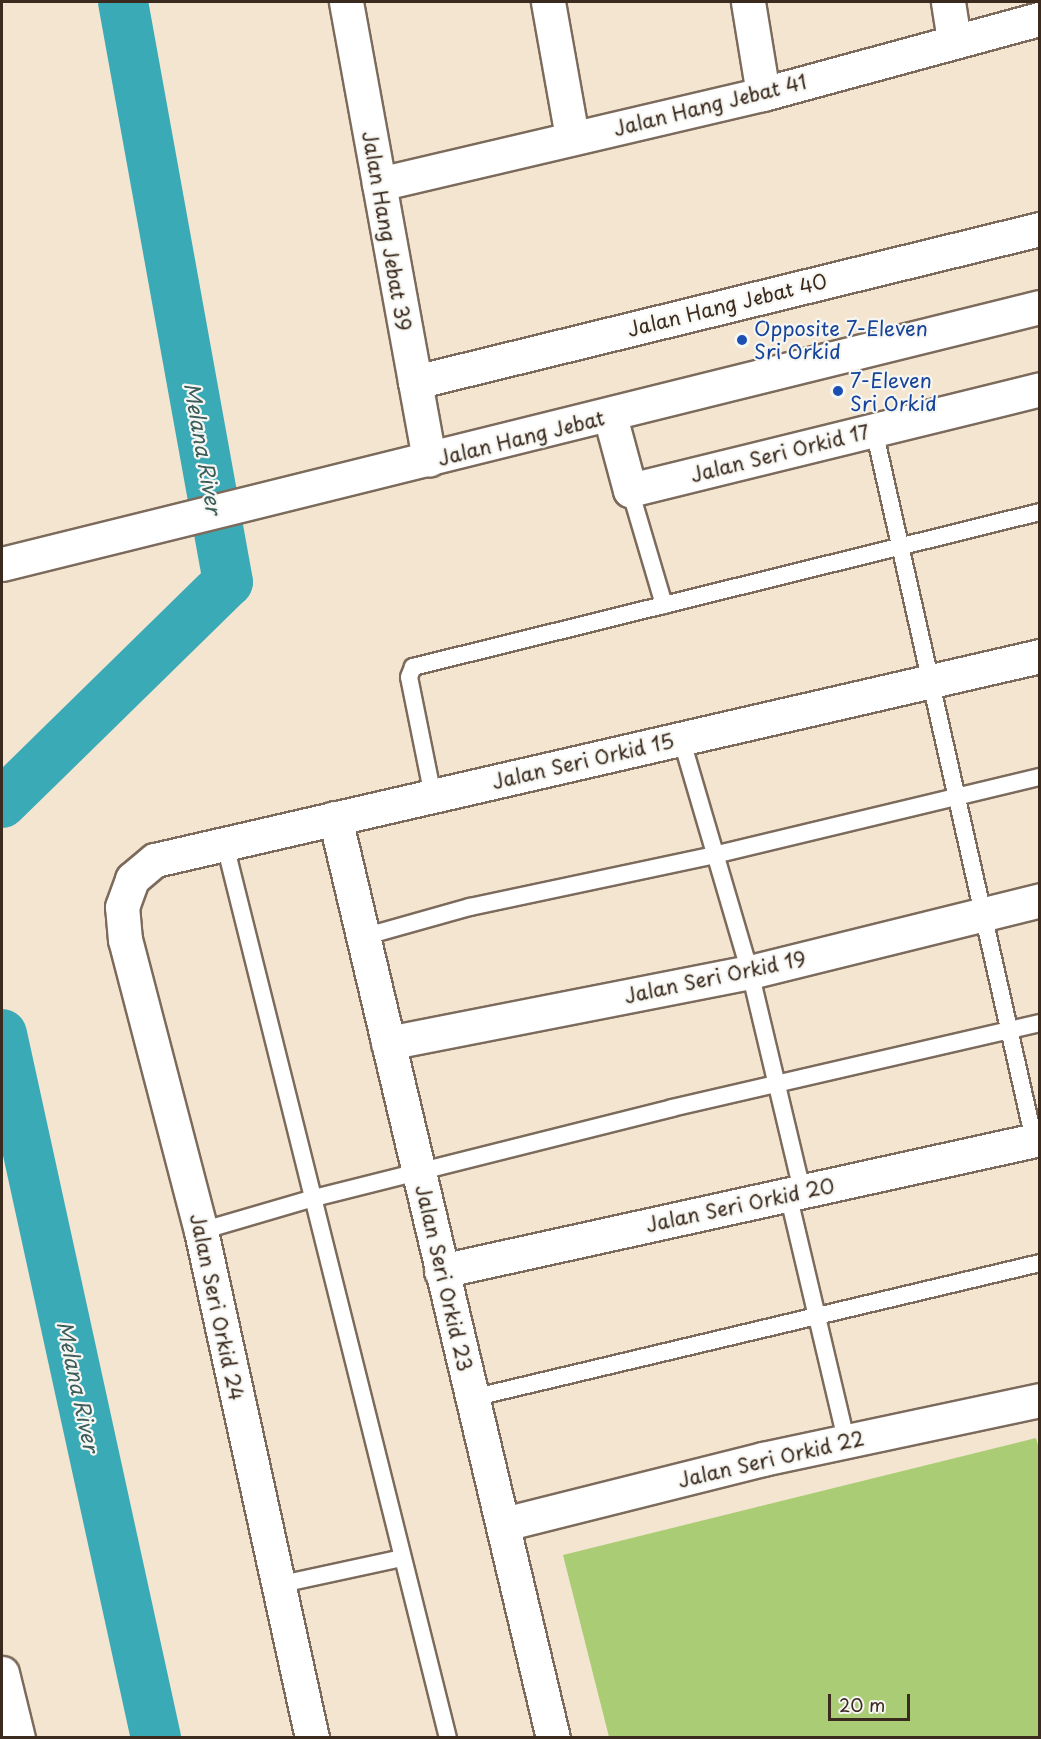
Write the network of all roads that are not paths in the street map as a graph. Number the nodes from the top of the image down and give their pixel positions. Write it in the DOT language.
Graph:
graph roads {
  1 [pos="346,2"];
  2 [pos="548,2"];
  3 [pos="748,2"];
  4 [pos="948,2"];
  5 [pos="1040,20"];
  6 [pos="954,40"];
  7 [pos="763,94"];
  8 [pos="572,138"];
  9 [pos="379,184"];
  10 [pos="1040,229"];
  11 [pos="1040,307"];
  12 [pos="415,382"];
  13 [pos="1040,389"];
  14 [pos="610,416"];
  15 [pos="874,430"];
  16 [pos="429,460"];
  17 [pos="630,490"];
  18 [pos="1040,512"];
  19 [pos="900,546"];
  20 [pos="2,564"];
  21 [pos="664,605"];
  22 [pos="1040,656"];
  23 [pos="931,681"];
  24 [pos="681,738"];
  25 [pos="1040,777"];
  26 [pos="433,796"];
  27 [pos="956,796"];
  28 [pos="334,818"];
  29 [pos="225,845"];
  30 [pos="714,855"];
  31 [pos="132,879"];
  32 [pos="1040,900"];
  33 [pos="983,915"];
  34 [pos="363,937"];
  35 [pos="750,972"];
  36 [pos="1040,1023"];
  37 [pos="1009,1030"];
  38 [pos="388,1043"];
  39 [pos="774,1085"];
  40 [pos="1037,1140"];
  41 [pos="418,1172"];
  42 [pos="795,1192"];
  43 [pos="314,1198"];
  44 [pos="201,1231"];
  45 [pos="1040,1263"];
  46 [pos="441,1270"];
  47 [pos="819,1314"];
  48 [pos="472,1398"];
  49 [pos="1040,1400"];
  50 [pos="846,1440"];
  51 [pos="504,1524"];
  52 [pos="402,1558"];
  53 [pos="277,1585"];
  54 [pos="2,1673"];
  55 [pos="18,1737"];
  56 [pos="312,1737"];
  57 [pos="448,1737"];
  58 [pos="553,1737"];
  1 -- 9 [label="street, Jalan Hang Jebat 39"];
  2 -- 8 [label="street"];
  3 -- 7 [label="street"];
  4 -- 6 [label="street"];
  5 -- 6 [label="street, Jalan Hang Jebat 41"];
  6 -- 7 [label="street, Jalan Hang Jebat 41"];
  7 -- 8 [label="street, Jalan Hang Jebat 41"];
  8 -- 9 [label="street, Jalan Hang Jebat 41"];
  9 -- 12 [label="street, Jalan Hang Jebat 39"];
  10 -- 12 [label="street, Jalan Hang Jebat 40"];
  11 -- 14 [label="street, Jalan Hang Jebat"];
  12 -- 16 [label="street, Jalan Hang Jebat 39"];
  13 -- 15 [label="street, Jalan Seri Orkid 17"];
  14 -- 16 [label="street, Jalan Hang Jebat"];
  14 -- 17 [label="street"];
  15 -- 17 [label="street, Jalan Seri Orkid 17"];
  15 -- 19 [label="lane"];
  16 -- 20 [label="street, Jalan Hang Jebat"];
  17 -- 21 [label="lane"];
  18 -- 19 [label="lane"];
  19 -- 21 [label="lane"];
  19 -- 23 [label="lane"];
  21 -- 26 [label="lane"];
  22 -- 23 [label="street, Jalan Seri Orkid 15"];
  23 -- 24 [label="street, Jalan Seri Orkid 15"];
  23 -- 27 [label="lane"];
  24 -- 26 [label="street, Jalan Seri Orkid 15"];
  24 -- 30 [label="lane"];
  25 -- 27 [label="lane"];
  26 -- 28 [label="street, Jalan Seri Orkid 15"];
  27 -- 30 [label="lane"];
  27 -- 33 [label="lane"];
  28 -- 29 [label="street, Jalan Seri Orkid 15"];
  28 -- 34 [label="street, Jalan Seri Orkid 23"];
  29 -- 31 [label="street, Jalan Seri Orkid 15"];
  29 -- 43 [label="lane"];
  30 -- 34 [label="lane"];
  30 -- 35 [label="lane"];
  31 -- 44 [label="street, Jalan Seri Orkid 24"];
  32 -- 33 [label="street, Jalan Seri Orkid 19"];
  33 -- 35 [label="street, Jalan Seri Orkid 19"];
  33 -- 37 [label="lane"];
  34 -- 38 [label="street, Jalan Seri Orkid 23"];
  35 -- 38 [label="street, Jalan Seri Orkid 19"];
  35 -- 39 [label="lane"];
  36 -- 37 [label="lane"];
  37 -- 39 [label="lane"];
  37 -- 40 [label="lane"];
  38 -- 41 [label="street, Jalan Seri Orkid 23"];
  39 -- 41 [label="lane"];
  39 -- 42 [label="lane"];
  40 -- 42 [label="street, Jalan Seri Orkid 20"];
  41 -- 43 [label="lane"];
  41 -- 46 [label="street, Jalan Seri Orkid 23"];
  42 -- 46 [label="street, Jalan Seri Orkid 20"];
  42 -- 47 [label="lane"];
  43 -- 44 [label="lane"];
  43 -- 52 [label="lane"];
  44 -- 53 [label="street, Jalan Seri Orkid 24"];
  45 -- 47 [label="lane"];
  46 -- 48 [label="street, Jalan Seri Orkid 23"];
  47 -- 48 [label="lane"];
  47 -- 50 [label="lane"];
  48 -- 51 [label="street, Jalan Seri Orkid 23"];
  49 -- 50 [label="street, Jalan Seri Orkid 22"];
  50 -- 51 [label="street, Jalan Seri Orkid 22"];
  51 -- 58 [label="street, Jalan Seri Orkid 23"];
  52 -- 53 [label="lane"];
  52 -- 57 [label="lane"];
  53 -- 56 [label="street, Jalan Seri Orkid 24"];
  54 -- 55 [label="street"];
}
